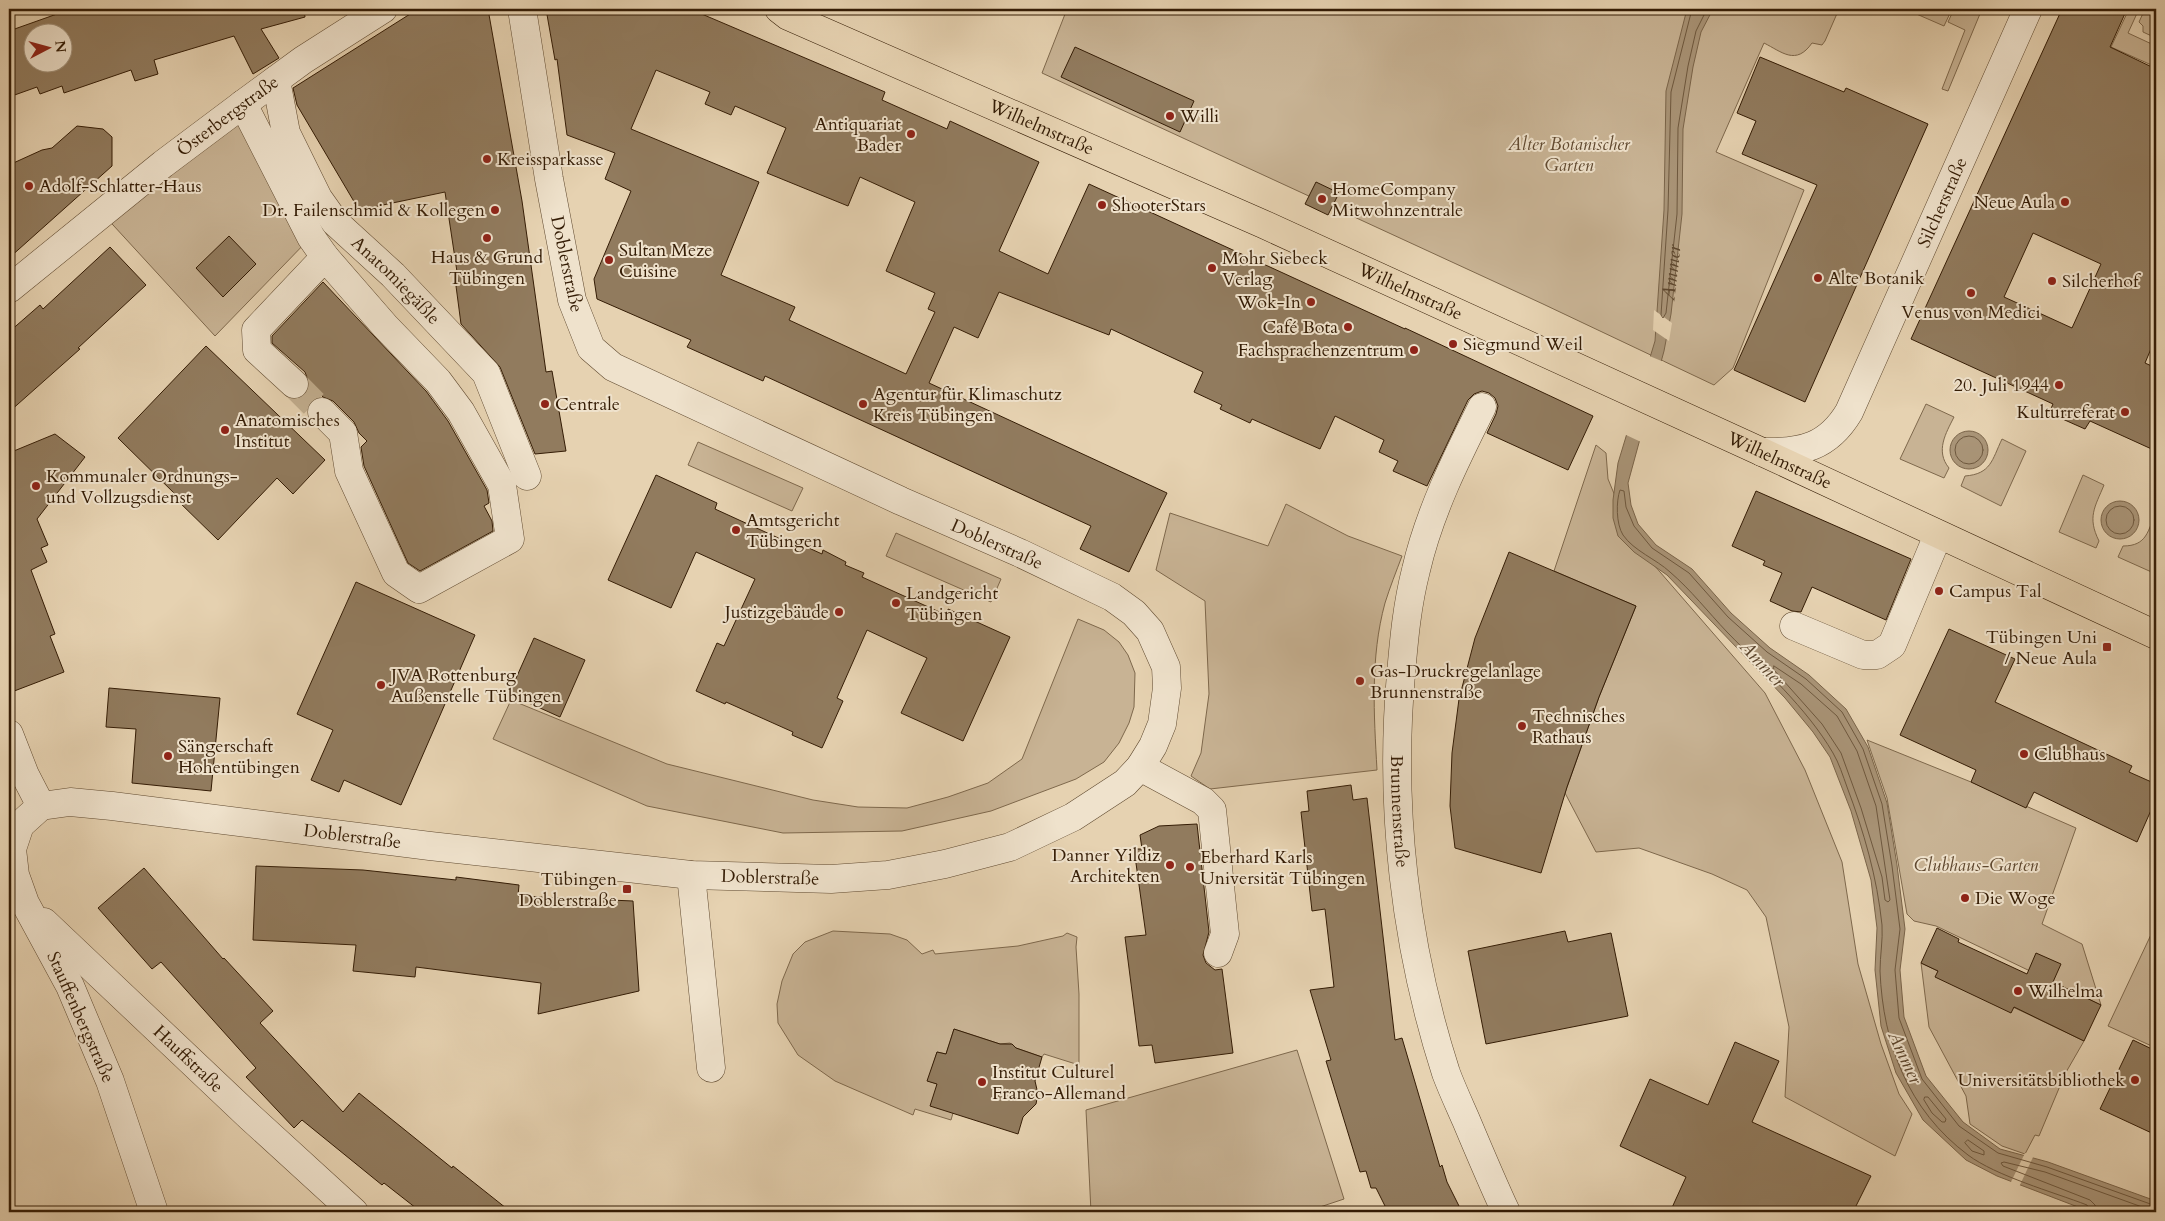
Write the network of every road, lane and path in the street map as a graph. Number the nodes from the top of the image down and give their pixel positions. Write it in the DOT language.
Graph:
graph roads {
  1 [pos="383,9"];
  2 [pos="522,9"];
  3 [pos="2028,9"];
  4 [pos="779,11"];
  5 [pos="276,80"];
  6 [pos="243,104"];
  7 [pos="325,257"];
  8 [pos="9,289"];
  9 [pos="294,384"];
  10 [pos="1482,407"];
  11 [pos="322,412"];
  12 [pos="1762,452"];
  13 [pos="527,476"];
  14 [pos="1938,534"];
  15 [pos="1794,626"];
  16 [pos="2156,635"];
  17 [pos="9,734"];
  18 [pos="1140,767"];
  19 [pos="42,806"];
  20 [pos="14,840"];
  21 [pos="691,875"];
  22 [pos="25,904"];
  23 [pos="1218,953"];
  24 [pos="711,1068"];
  25 [pos="154,1212"];
  26 [pos="354,1212"];
  27 [pos="1506,1212"];
  1 -- 5 [label="street, Österbergstraße"];
  2 -- 18 [label="street, Doblerstraße"];
  3 -- 12 [label="street, Silcherstraße"];
  4 -- 12 [label="main road, Wilhelmstraße"];
  5 -- 6 [label="street, Österbergstraße"];
  5 -- 13 [label="street, Anatomiegäßle"];
  6 -- 7 [label="street"];
  6 -- 8 [label="street, Österbergstraße"];
  7 -- 9 [label="street"];
  7 -- 11 [label="street"];
  10 -- 27 [label="street, Brunnenstraße"];
  12 -- 14 [label="main road, Wilhelmstraße"];
  14 -- 15 [label="street"];
  14 -- 16 [label="main road, Wilhelmstraße"];
  17 -- 19 [label="street"];
  18 -- 21 [label="street, Doblerstraße"];
  18 -- 23 [label="street"];
  19 -- 20 [label="street"];
  19 -- 21 [label="street, Doblerstraße"];
  20 -- 22 [label="street, Stauffenbergstraße"];
  21 -- 24 [label="street"];
  22 -- 25 [label="street, Stauffenbergstraße"];
  22 -- 26 [label="street, Hauffstraße"];
}
